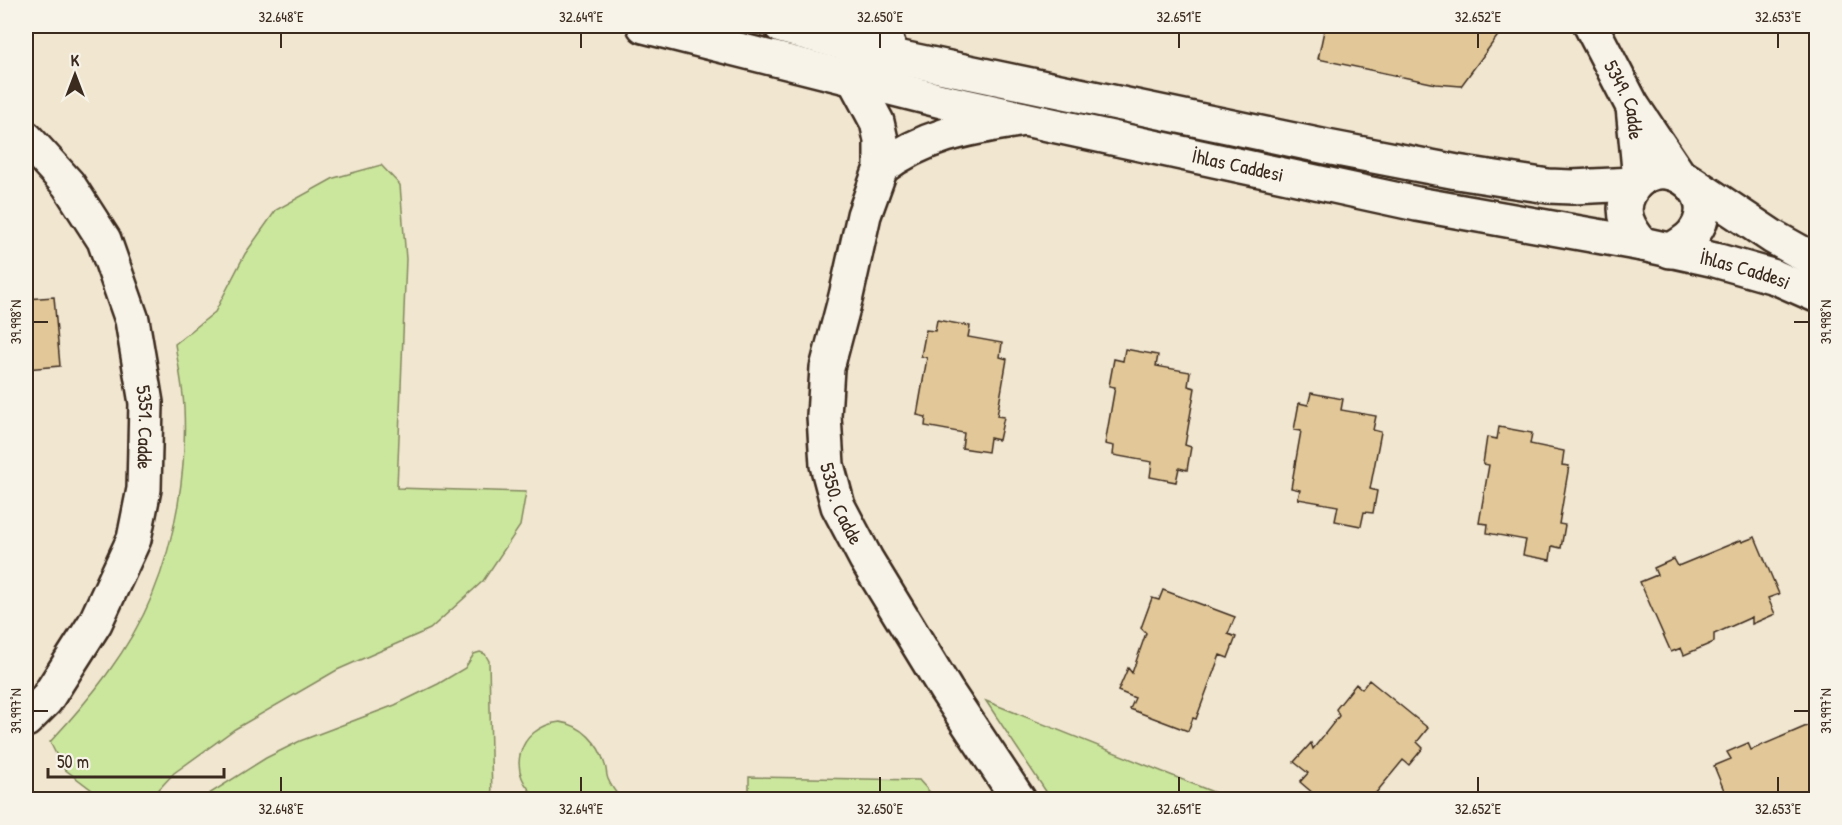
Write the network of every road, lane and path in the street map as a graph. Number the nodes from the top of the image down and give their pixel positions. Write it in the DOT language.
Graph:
graph roads {
  1 [pos="644,26"];
  2 [pos="781,26"];
  3 [pos="882,26"];
  4 [pos="1591,26"];
  5 [pos="892,56"];
  6 [pos="845,77"];
  7 [pos="1633,106"];
  8 [pos="1024,119"];
  9 [pos="26,138"];
  10 [pos="881,168"];
  11 [pos="1684,178"];
  12 [pos="1637,182"];
  13 [pos="1656,247"];
  14 [pos="1816,261"];
  15 [pos="1816,295"];
  16 [pos="26,720"];
  17 [pos="1019,800"];
  1 -- 6 [label="main road, İhlas Caddesi"];
  2 -- 5 [label="main road, İhlas Caddesi"];
  3 -- 5 [label="main road"];
  4 -- 7 [label="main road, 5349. Cadde"];
  5 -- 12 [label="main road, İhlas Caddesi"];
  6 -- 8 [label="main road, İhlas Caddesi"];
  6 -- 10 [label="main road, 5350. Cadde"];
  7 -- 11 [label="main road"];
  7 -- 12 [label="main road, 5349. Cadde"];
  8 -- 10 [label="main road"];
  8 -- 13 [label="main road, İhlas Caddesi"];
  9 -- 16 [label="main road, 5351. Cadde"];
  10 -- 17 [label="main road, 5350. Cadde"];
  11 -- 12 [label="main road"];
  11 -- 13 [label="main road"];
  11 -- 14 [label="main road, İhlas Caddesi"];
  12 -- 13 [label="main road"];
  13 -- 15 [label="main road, İhlas Caddesi"];
}
